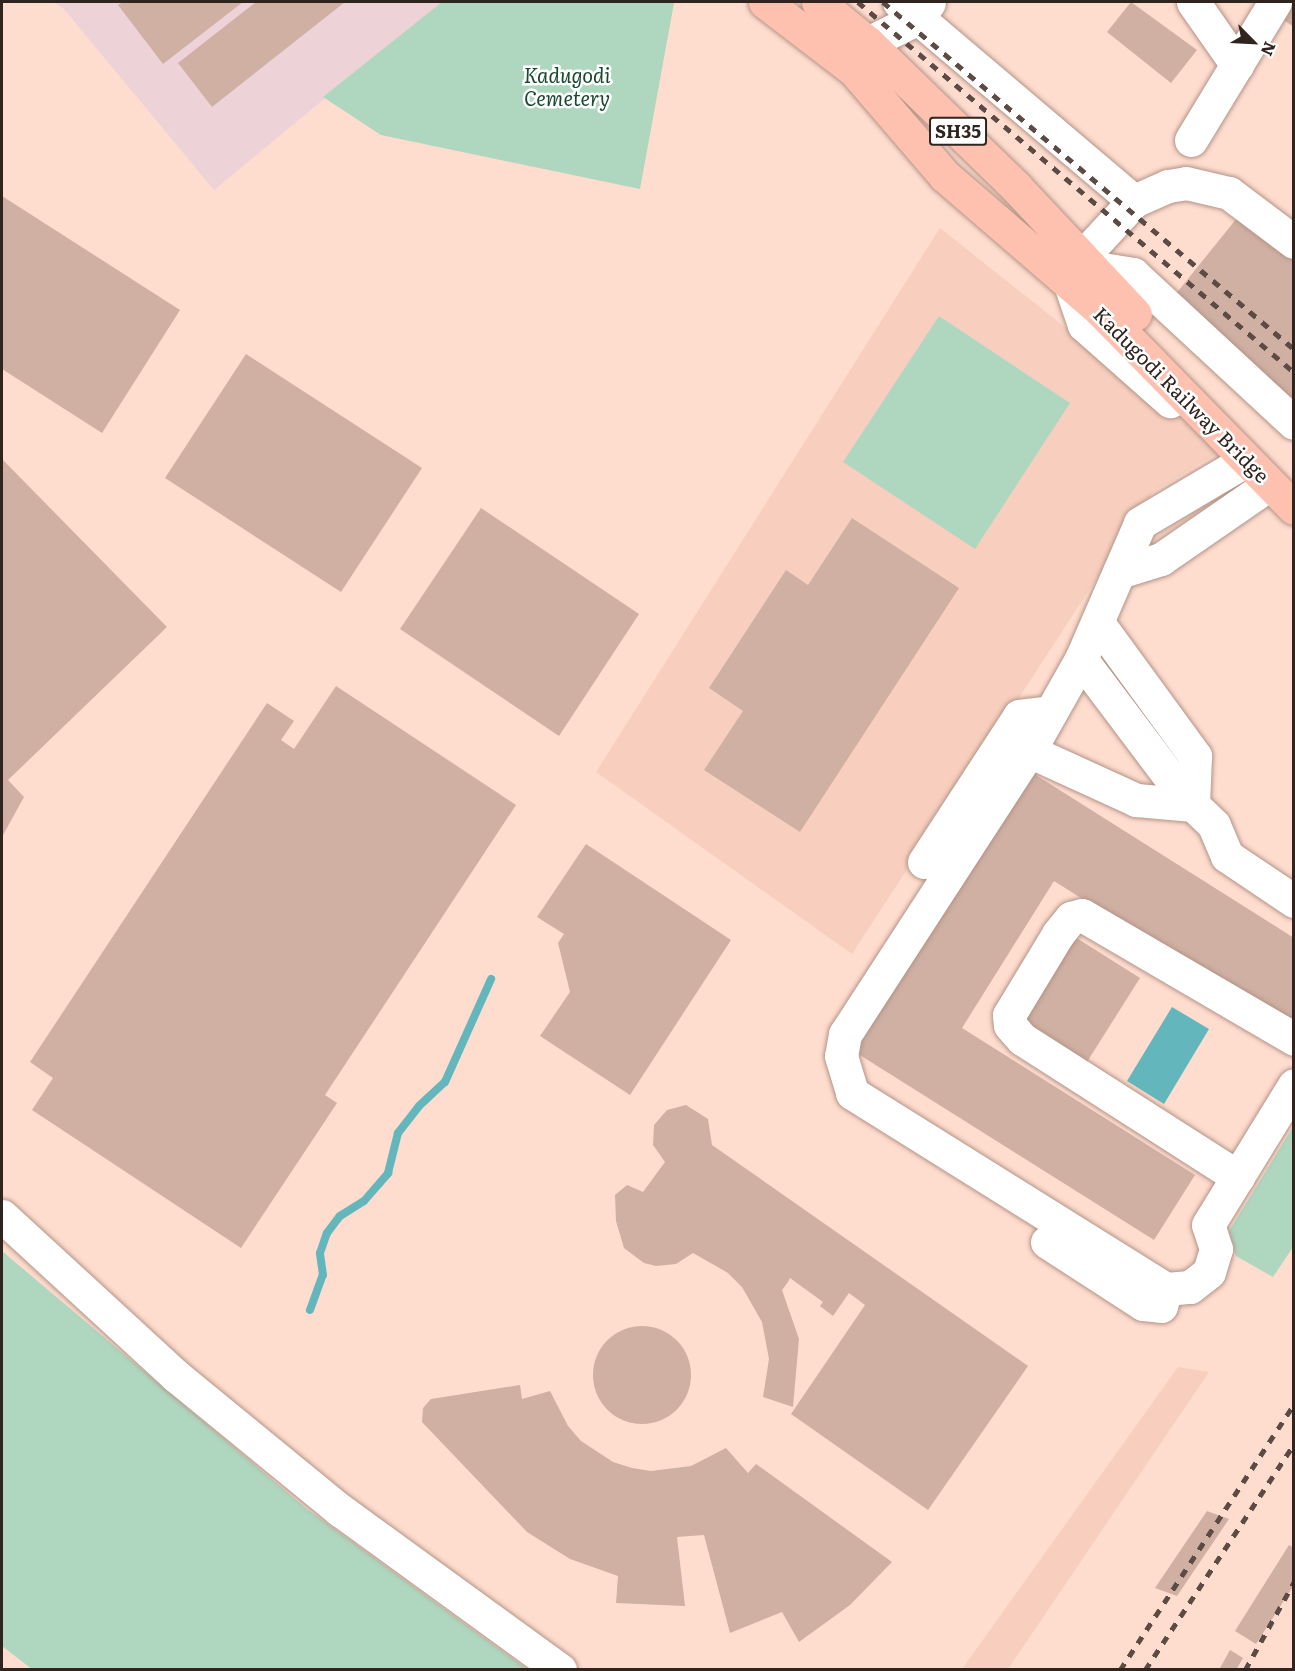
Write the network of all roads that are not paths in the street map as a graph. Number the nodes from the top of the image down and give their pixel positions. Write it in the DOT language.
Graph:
graph roads {
  1 [pos="765,2"];
  2 [pos="819,2"];
  3 [pos="1193,2"];
  4 [pos="1275,2"];
  5 [pos="915,7"];
  6 [pos="868,43"];
  7 [pos="1237,65"];
  8 [pos="1191,140"];
  9 [pos="1134,201"];
  10 [pos="1293,242"];
  11 [pos="1080,268"];
  12 [pos="1107,301"];
  13 [pos="1293,423"];
  14 [pos="1238,465"];
  15 [pos="1293,477"];
  16 [pos="1261,489"];
  17 [pos="1293,508"];
  18 [pos="1293,522"];
  19 [pos="1119,573"];
  20 [pos="1098,623"];
  21 [pos="1082,659"];
  22 [pos="1051,712"];
  23 [pos="1029,751"];
  24 [pos="1170,779"];
  25 [pos="1192,805"];
  26 [pos="924,862"];
  27 [pos="1293,901"];
  28 [pos="1293,1039"];
  29 [pos="1293,1085"];
  30 [pos="1238,1177"];
  31 [pos="2,1216"];
  32 [pos="1047,1242"];
  33 [pos="1166,1289"];
  34 [pos="560,1670"];
  1 -- 11 [label="main road, SH35"];
  2 -- 6 [label="main road, SH35"];
  3 -- 7 [label="street"];
  4 -- 7 [label="street"];
  5 -- 6 [label="street"];
  5 -- 9 [label="street"];
  6 -- 11 [label="main road, SH35"];
  7 -- 8 [label="street"];
  9 -- 10 [label="street"];
  9 -- 11 [label="street"];
  11 -- 12 [label="main road, Kadugodi Railway Bridge / SH35"];
  11 -- 13 [label="street"];
  11 -- 14 [label="street"];
  12 -- 15 [label="main road, SH35"];
  12 -- 17 [label="main road, Kadugodi Railway Bridge / SH35"];
  14 -- 16 [label="street"];
  14 -- 19 [label="street"];
  16 -- 18 [label="street"];
  16 -- 19 [label="street"];
  19 -- 20 [label="street"];
  20 -- 21 [label="street"];
  20 -- 25 [label="street"];
  21 -- 22 [label="street"];
  21 -- 24 [label="street"];
  22 -- 23 [label="street"];
  22 -- 26 [label="street"];
  23 -- 25 [label="street"];
  23 -- 33 [label="street"];
  25 -- 27 [label="street"];
  28 -- 30 [label="street"];
  29 -- 30 [label="street"];
  30 -- 33 [label="street"];
  31 -- 34 [label="street"];
  32 -- 33 [label="street"];
}
